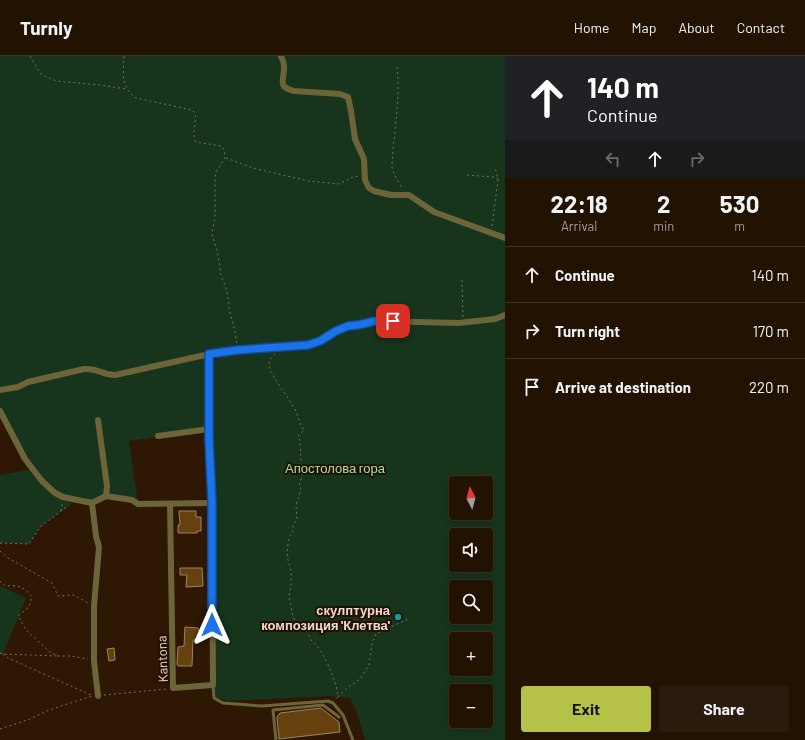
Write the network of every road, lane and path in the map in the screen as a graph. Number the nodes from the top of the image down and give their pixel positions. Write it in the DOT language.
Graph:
graph roads {
  1 [pos="30,56"];
  2 [pos="124,56"];
  3 [pos="281,56"];
  4 [pos="397,67"];
  5 [pos="127,89"];
  6 [pos="225,158"];
  7 [pos="495,167"];
  8 [pos="467,175"];
  9 [pos="365,180"];
  10 [pos="498,180"];
  11 [pos="407,195"];
  12 [pos="502,237"];
  13 [pos="462,280"];
  14 [pos="505,315"];
  15 [pos="459,323"];
  16 [pos="283,347"];
  17 [pos="238,350"];
  18 [pos="209,354"];
  19 [pos="0,390"];
  20 [pos="0,411"];
  21 [pos="98,420"];
  22 [pos="209,429"];
  23 [pos="158,436"];
  24 [pos="106,496"];
  25 [pos="63,497"];
  26 [pos="81,500"];
  27 [pos="92,503"];
  28 [pos="212,503"];
  29 [pos="170,504"];
  30 [pos="61,511"];
  31 [pos="0,543"];
  32 [pos="0,551"];
  33 [pos="0,581"];
  34 [pos="94,606"];
  35 [pos="408,619"];
  36 [pos="0,653"];
  37 [pos="3,654"];
  38 [pos="58,656"];
  39 [pos="94,661"];
  40 [pos="213,685"];
  41 [pos="173,688"];
  42 [pos="98,696"];
  43 [pos="338,697"];
  44 [pos="334,703"];
  45 [pos="339,717"];
  46 [pos="0,729"];
  47 [pos="276,740"];
  48 [pos="353,740"];
  1 -- 5 [label="path"];
  2 -- 5 [label="path"];
  3 -- 9 [label="street"];
  4 -- 11 [label="path"];
  5 -- 6 [label="path"];
  6 -- 9 [label="path"];
  6 -- 17 [label="path"];
  7 -- 10 [label="path"];
  8 -- 10 [label="path"];
  9 -- 11 [label="street"];
  10 -- 12 [label="path"];
  11 -- 12 [label="street"];
  13 -- 15 [label="path"];
  14 -- 15 [label="street"];
  15 -- 16 [label="street"];
  16 -- 17 [label="street"];
  16 -- 43 [label="path"];
  17 -- 18 [label="street"];
  18 -- 19 [label="street"];
  18 -- 22 [label="street"];
  20 -- 25 [label="street"];
  21 -- 24 [label="street"];
  22 -- 23 [label="street"];
  22 -- 28 [label="street"];
  24 -- 27 [label="street"];
  24 -- 29 [label="street"];
  25 -- 26 [label="street"];
  25 -- 30 [label="path"];
  26 -- 27 [label="street"];
  26 -- 30 [label="path"];
  27 -- 34 [label="street"];
  28 -- 29 [label="street"];
  28 -- 40 [label="street"];
  29 -- 41 [label="street, Kantona"];
  30 -- 31 [label="path"];
  32 -- 34 [label="path"];
  33 -- 38 [label="path"];
  34 -- 39 [label="street"];
  35 -- 43 [label="path"];
  36 -- 37 [label="path"];
  37 -- 38 [label="path"];
  37 -- 46 [label="path"];
  38 -- 39 [label="path"];
  39 -- 42 [label="street"];
  40 -- 41 [label="street, Kantona"];
  40 -- 44 [label="lane"];
  41 -- 42 [label="path"];
  43 -- 44 [label="path"];
  44 -- 48 [label="lane"];
  45 -- 47 [label="lane"];
}
